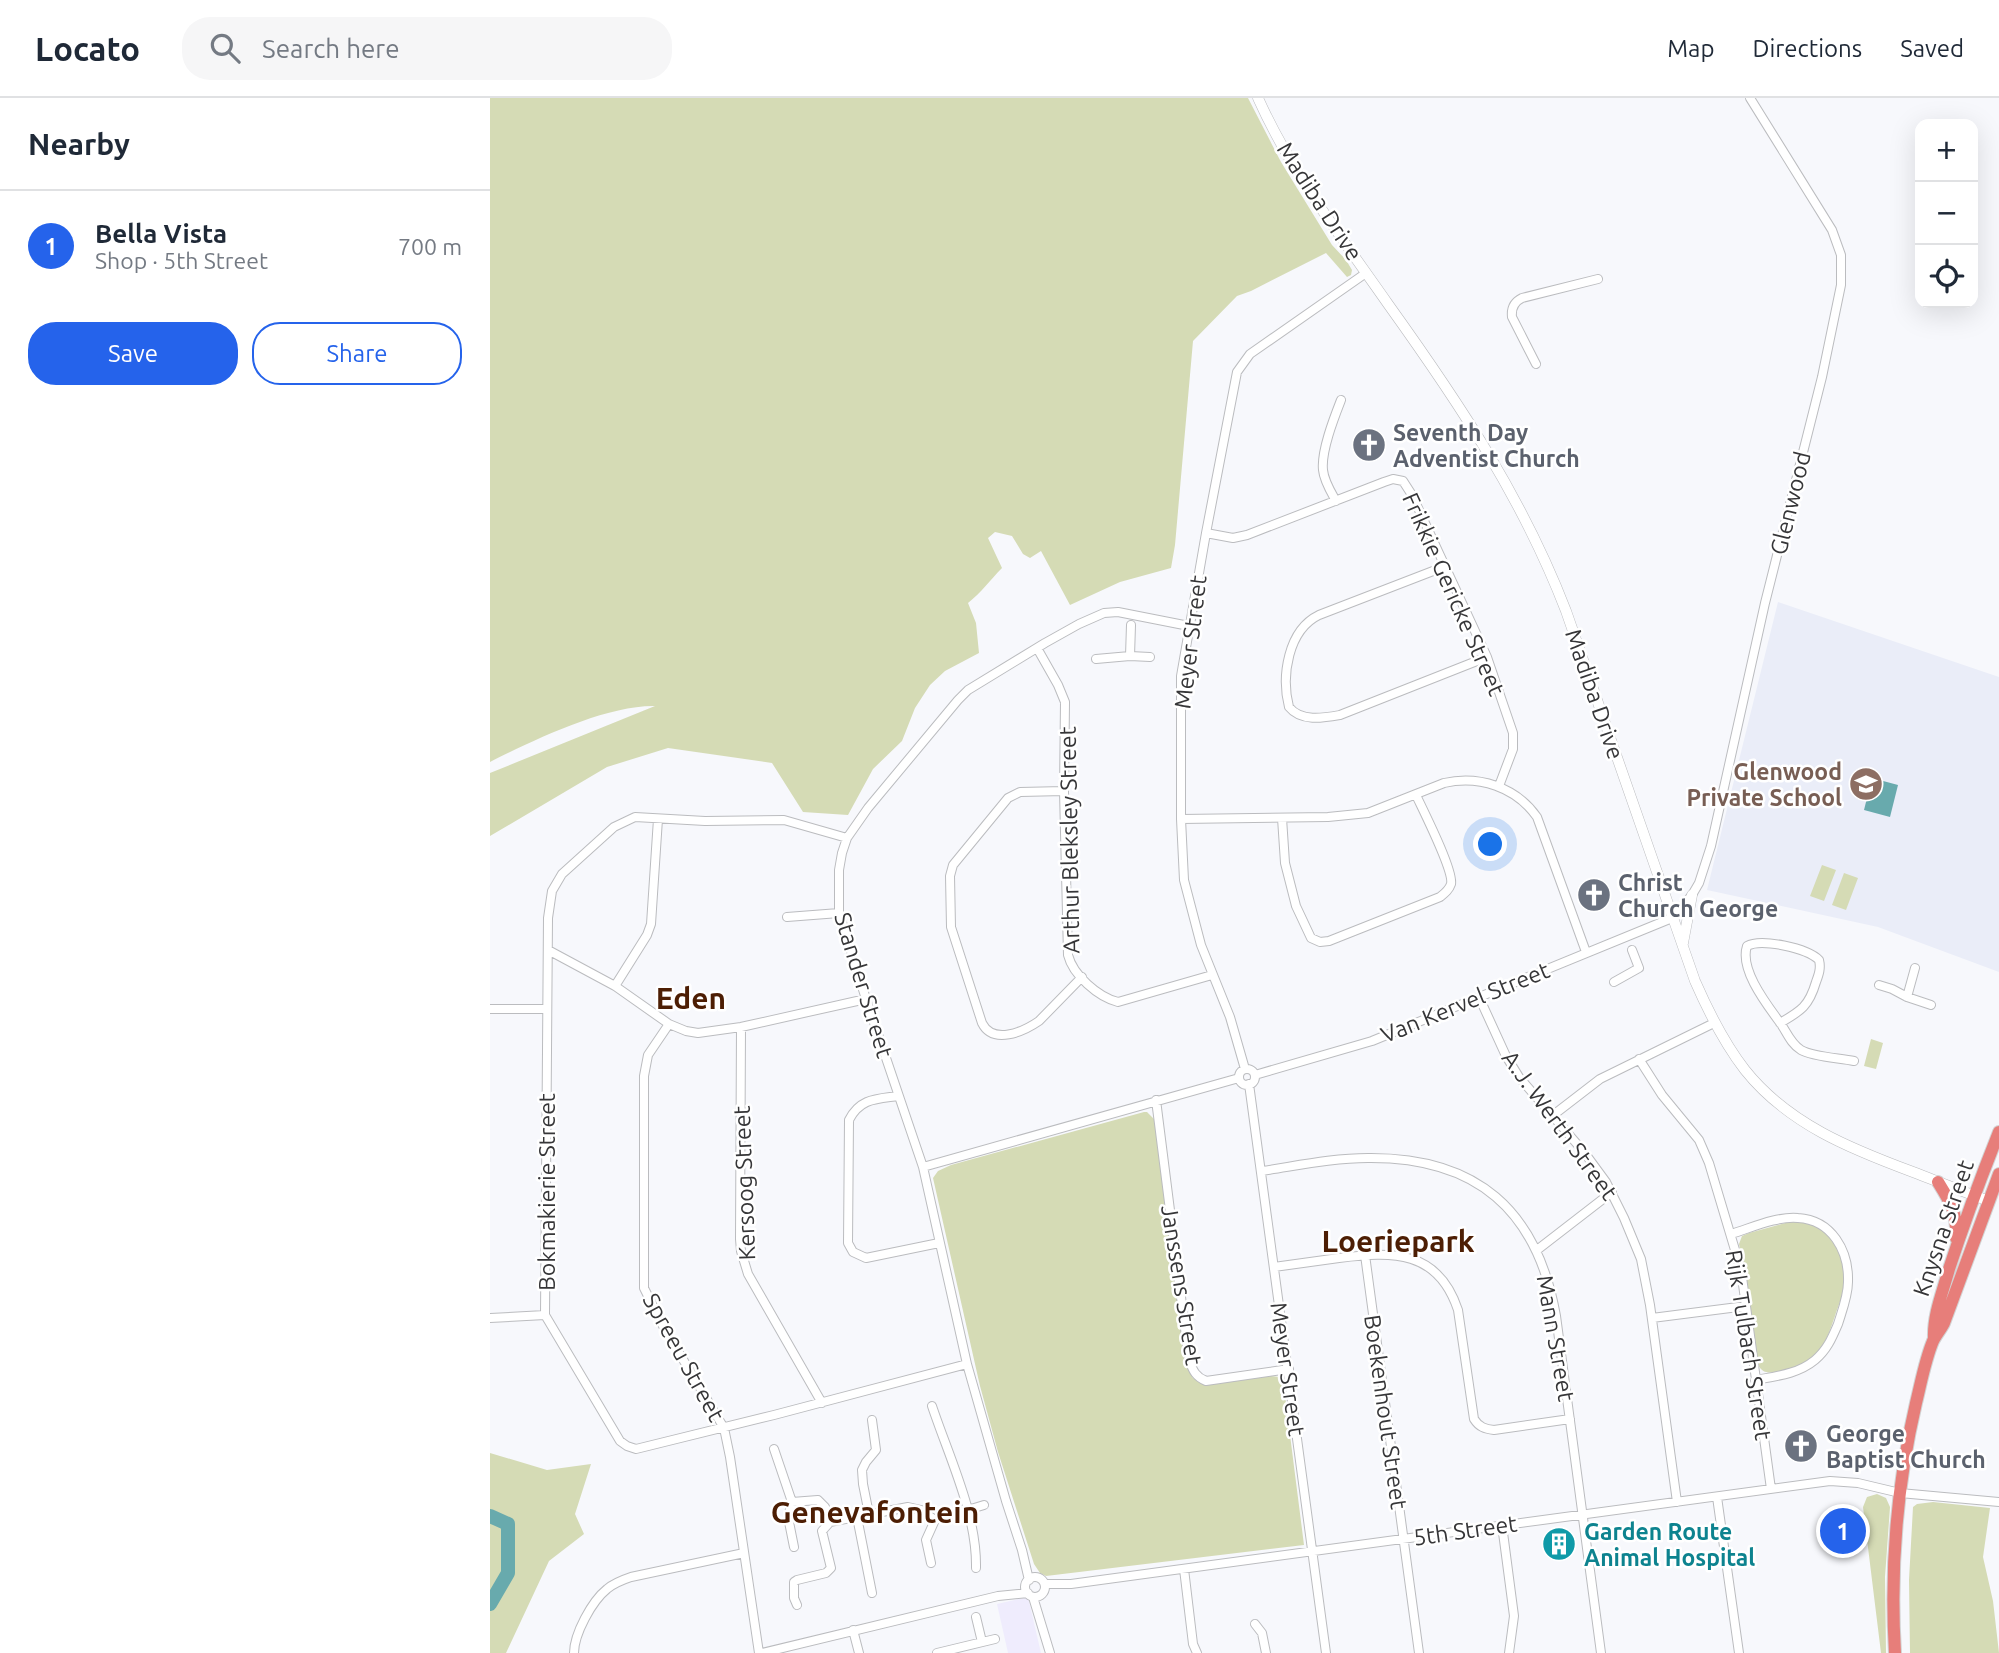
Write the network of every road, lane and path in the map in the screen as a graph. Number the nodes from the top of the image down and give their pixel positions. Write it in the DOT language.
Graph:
graph roads {
  1 [pos="1258,98"];
  2 [pos="1750,98"];
  3 [pos="1366,273"];
  4 [pos="1598,279"];
  5 [pos="1535,364"];
  6 [pos="1341,400"];
  7 [pos="1336,501"];
  8 [pos="1206,533"];
  9 [pos="1446,566"];
  10 [pos="1131,625"];
  11 [pos="1189,626"];
  12 [pos="1037,648"];
  13 [pos="1130,656"];
  14 [pos="1150,657"];
  15 [pos="1487,657"];
  16 [pos="1096,659"];
  17 [pos="1500,786"];
  18 [pos="1064,791"];
  19 [pos="1416,795"];
  20 [pos="1282,818"];
  21 [pos="658,819"];
  22 [pos="1181,820"];
  23 [pos="847,838"];
  24 [pos="1692,895"];
  25 [pos="839,913"];
  26 [pos="787,917"];
  27 [pos="1672,918"];
  28 [pos="1682,946"];
  29 [pos="548,950"];
  30 [pos="1632,950"];
  31 [pos="1586,953"];
  32 [pos="1915,968"];
  33 [pos="1212,975"];
  34 [pos="1082,977"];
  35 [pos="1614,982"];
  36 [pos="1879,985"];
  37 [pos="615,986"];
  38 [pos="1479,997"];
  39 [pos="1907,997"];
  40 [pos="866,999"];
  41 [pos="1931,1005"];
  42 [pos="490,1009"];
  43 [pos="547,1009"];
  44 [pos="1714,1023"];
  45 [pos="1780,1023"];
  46 [pos="669,1024"];
  47 [pos="741,1027"];
  48 [pos="1639,1059"];
  49 [pos="1854,1061"];
  50 [pos="1245,1069"];
  51 [pos="1255,1074"];
  52 [pos="1239,1078"];
  53 [pos="1249,1084"];
  54 [pos="898,1096"];
  55 [pos="1156,1100"];
  56 [pos="1552,1116"];
  57 [pos="1999,1132"];
  58 [pos="923,1167"];
  59 [pos="1262,1171"];
  60 [pos="1999,1174"];
  61 [pos="1938,1182"];
  62 [pos="1612,1192"];
  63 [pos="1974,1196"];
  64 [pos="1989,1201"];
  65 [pos="1731,1234"];
  66 [pos="939,1243"];
  67 [pos="1956,1249"];
  68 [pos="1537,1250"];
  69 [pos="1365,1255"];
  70 [pos="1274,1267"];
  71 [pos="1746,1306"];
  72 [pos="545,1315"];
  73 [pos="490,1318"];
  74 [pos="1652,1318"];
  75 [pos="1934,1339"];
  76 [pos="967,1364"];
  77 [pos="1289,1369"];
  78 [pos="1755,1380"];
  79 [pos="822,1403"];
  80 [pos="932,1406"];
  81 [pos="1570,1419"];
  82 [pos="872,1420"];
  83 [pos="724,1428"];
  84 [pos="774,1449"];
  85 [pos="1771,1489"];
  86 [pos="1900,1493"];
  87 [pos="1717,1497"];
  88 [pos="792,1502"];
  89 [pos="1677,1502"];
  90 [pos="1999,1502"];
  91 [pos="984,1505"];
  92 [pos="968,1510"];
  93 [pos="869,1514"];
  94 [pos="1582,1514"];
  95 [pos="858,1517"];
  96 [pos="935,1520"];
  97 [pos="830,1522"];
  98 [pos="1502,1525"];
  99 [pos="1403,1538"];
  100 [pos="794,1547"];
  101 [pos="1312,1551"];
  102 [pos="744,1553"];
  103 [pos="931,1563"];
  104 [pos="976,1568"];
  105 [pos="1184,1569"];
  106 [pos="1035,1588"];
  107 [pos="872,1593"];
  108 [pos="797,1605"];
  109 [pos="976,1617"];
  110 [pos="1255,1624"];
  111 [pos="853,1630"];
  112 [pos="995,1639"];
  113 [pos="982,1642"];
  114 [pos="574,1653"];
  115 [pos="760,1653"];
  116 [pos="859,1653"];
  117 [pos="937,1653"];
  118 [pos="1050,1653"];
  119 [pos="1197,1653"];
  120 [pos="1266,1653"];
  121 [pos="1326,1653"];
  122 [pos="1419,1653"];
  123 [pos="1508,1653"];
  124 [pos="1601,1653"];
  125 [pos="1739,1653"];
  126 [pos="1895,1653"];
  1 -- 3 [label="street, Madiba Drive"];
  2 -- 24 [label="street, Glenwood"];
  3 -- 8 [label="street, Meyer Street"];
  3 -- 27 [label="street, Madiba Drive"];
  4 -- 5 [label="street"];
  6 -- 7 [label="street"];
  7 -- 8 [label="street, Frikkie Gericke Street"];
  7 -- 9 [label="street, Frikkie Gericke Street"];
  8 -- 11 [label="street, Meyer Street"];
  9 -- 15 [label="street, Frikkie Gericke Street"];
  9 -- 15 [label="street"];
  10 -- 13 [label="street"];
  11 -- 12 [label="street, Stander Street"];
  11 -- 22 [label="street, Meyer Street"];
  12 -- 18 [label="street, Arthur Bleksley Street"];
  12 -- 23 [label="street, Stander Street"];
  13 -- 14 [label="street"];
  13 -- 16 [label="street"];
  15 -- 17 [label="street, Frikkie Gericke Street"];
  17 -- 19 [label="street"];
  17 -- 31 [label="street"];
  18 -- 34 [label="street, Arthur Bleksley Street"];
  18 -- 34 [label="street"];
  19 -- 20 [label="street"];
  19 -- 20 [label="street"];
  20 -- 22 [label="street"];
  21 -- 23 [label="street, Bokmakierie Street"];
  21 -- 29 [label="street, Bokmakierie Street"];
  21 -- 37 [label="street"];
  22 -- 33 [label="street, Meyer Street"];
  23 -- 25 [label="street, Stander Street"];
  24 -- 27 [label="street, Glenwood"];
  24 -- 28 [label="street"];
  25 -- 26 [label="street"];
  25 -- 40 [label="street, Stander Street"];
  27 -- 28 [label="street, Madiba Drive"];
  27 -- 31 [label="street, Van Kervel Street"];
  28 -- 44 [label="street, Madiba Drive"];
  29 -- 37 [label="street"];
  29 -- 43 [label="street, Bokmakierie Street"];
  30 -- 35 [label="street"];
  31 -- 38 [label="street, Van Kervel Street"];
  32 -- 39 [label="street"];
  33 -- 34 [label="street, Arthur Bleksley Street"];
  33 -- 50 [label="street, Meyer Street"];
  36 -- 39 [label="street"];
  37 -- 46 [label="street"];
  38 -- 51 [label="street, Van Kervel Street"];
  38 -- 56 [label="street, A.J. Werth Street"];
  39 -- 41 [label="street"];
  40 -- 47 [label="street"];
  40 -- 54 [label="street, Stander Street"];
  42 -- 43 [label="street"];
  43 -- 72 [label="street, Bokmakierie Street"];
  44 -- 48 [label="street"];
  44 -- 61 [label="street, Madiba Drive"];
  45 -- 45 [label="street"];
  45 -- 49 [label="street"];
  46 -- 47 [label="street"];
  46 -- 83 [label="street, Spreeu Street"];
  47 -- 79 [label="street, Kersoog Street"];
  48 -- 56 [label="street"];
  48 -- 65 [label="street, Rijk Tulbach Street"];
  50 -- 51 [label="street"];
  50 -- 52 [label="street"];
  51 -- 53 [label="street"];
  52 -- 53 [label="street"];
  52 -- 55 [label="street"];
  53 -- 59 [label="street, Meyer Street"];
  54 -- 58 [label="street, Stander Street"];
  54 -- 66 [label="street"];
  55 -- 58 [label="street"];
  55 -- 77 [label="street, Janssens Street"];
  56 -- 62 [label="street, A.J. Werth Street"];
  57 -- 63 [label="highway, Knysna Street"];
  58 -- 66 [label="street, Stander Street"];
  59 -- 68 [label="street, Mann Street"];
  59 -- 70 [label="street, Meyer Street"];
  60 -- 64 [label="highway, Knysna Street"];
  61 -- 63 [label="street, Madiba Drive"];
  61 -- 67 [label="highway"];
  62 -- 68 [label="street"];
  62 -- 74 [label="street, A.J. Werth Street"];
  63 -- 64 [label="street, Madiba Drive"];
  63 -- 67 [label="highway, Knysna Street"];
  64 -- 75 [label="highway, Knysna Street"];
  65 -- 71 [label="street, Rijk Tulbach Street"];
  65 -- 78 [label="street"];
  66 -- 76 [label="street, Stander Street"];
  67 -- 75 [label="highway, Knysna Street"];
  68 -- 81 [label="street, Mann Street"];
  69 -- 70 [label="street"];
  69 -- 81 [label="street"];
  69 -- 99 [label="street, Boekenhout Street"];
  70 -- 77 [label="street, Meyer Street"];
  71 -- 74 [label="street"];
  71 -- 78 [label="street, Rijk Tulbach Street"];
  72 -- 73 [label="street"];
  72 -- 83 [label="street, Bokmakierie Street"];
  74 -- 89 [label="street, A.J. Werth Street"];
  75 -- 86 [label="highway, Knysna Street"];
  76 -- 79 [label="street, Bokmakierie Street"];
  76 -- 106 [label="street, Stander Street"];
  77 -- 101 [label="street, Meyer Street"];
  78 -- 85 [label="street, Rijk Tulbach Street"];
  79 -- 83 [label="street, Bokmakierie Street"];
  80 -- 92 [label="street"];
  81 -- 94 [label="street, Mann Street"];
  82 -- 93 [label="street"];
  83 -- 102 [label="street, Spreeu Street"];
  84 -- 88 [label="street"];
  85 -- 86 [label="street, 5th Street"];
  85 -- 87 [label="street, 5th Street"];
  86 -- 90 [label="street, 5th Street"];
  86 -- 126 [label="highway, Knysna Street"];
  87 -- 89 [label="street, 5th Street"];
  87 -- 125 [label="street"];
  88 -- 97 [label="street"];
  88 -- 100 [label="street"];
  89 -- 94 [label="street, 5th Street"];
  91 -- 92 [label="street"];
  92 -- 96 [label="street"];
  92 -- 104 [label="street"];
  93 -- 95 [label="street"];
  93 -- 96 [label="street"];
  94 -- 98 [label="street, 5th Street"];
  94 -- 124 [label="street, Mann Street"];
  95 -- 97 [label="street"];
  95 -- 107 [label="street"];
  96 -- 103 [label="street"];
  97 -- 108 [label="street"];
  98 -- 99 [label="street, 5th Street"];
  98 -- 123 [label="street"];
  99 -- 101 [label="street, 5th Street"];
  99 -- 122 [label="street, Boekenhout Street"];
  101 -- 105 [label="street, 5th Street"];
  101 -- 121 [label="street, Meyer Street"];
  102 -- 114 [label="street"];
  102 -- 115 [label="street, Spreeu Street"];
  105 -- 106 [label="street, 5th Street"];
  105 -- 119 [label="street"];
  106 -- 111 [label="street"];
  106 -- 118 [label="street, Stander Street"];
  109 -- 113 [label="street"];
  110 -- 120 [label="street"];
  111 -- 115 [label="street"];
  111 -- 116 [label="street"];
  112 -- 113 [label="street"];
  113 -- 117 [label="street"];
}
